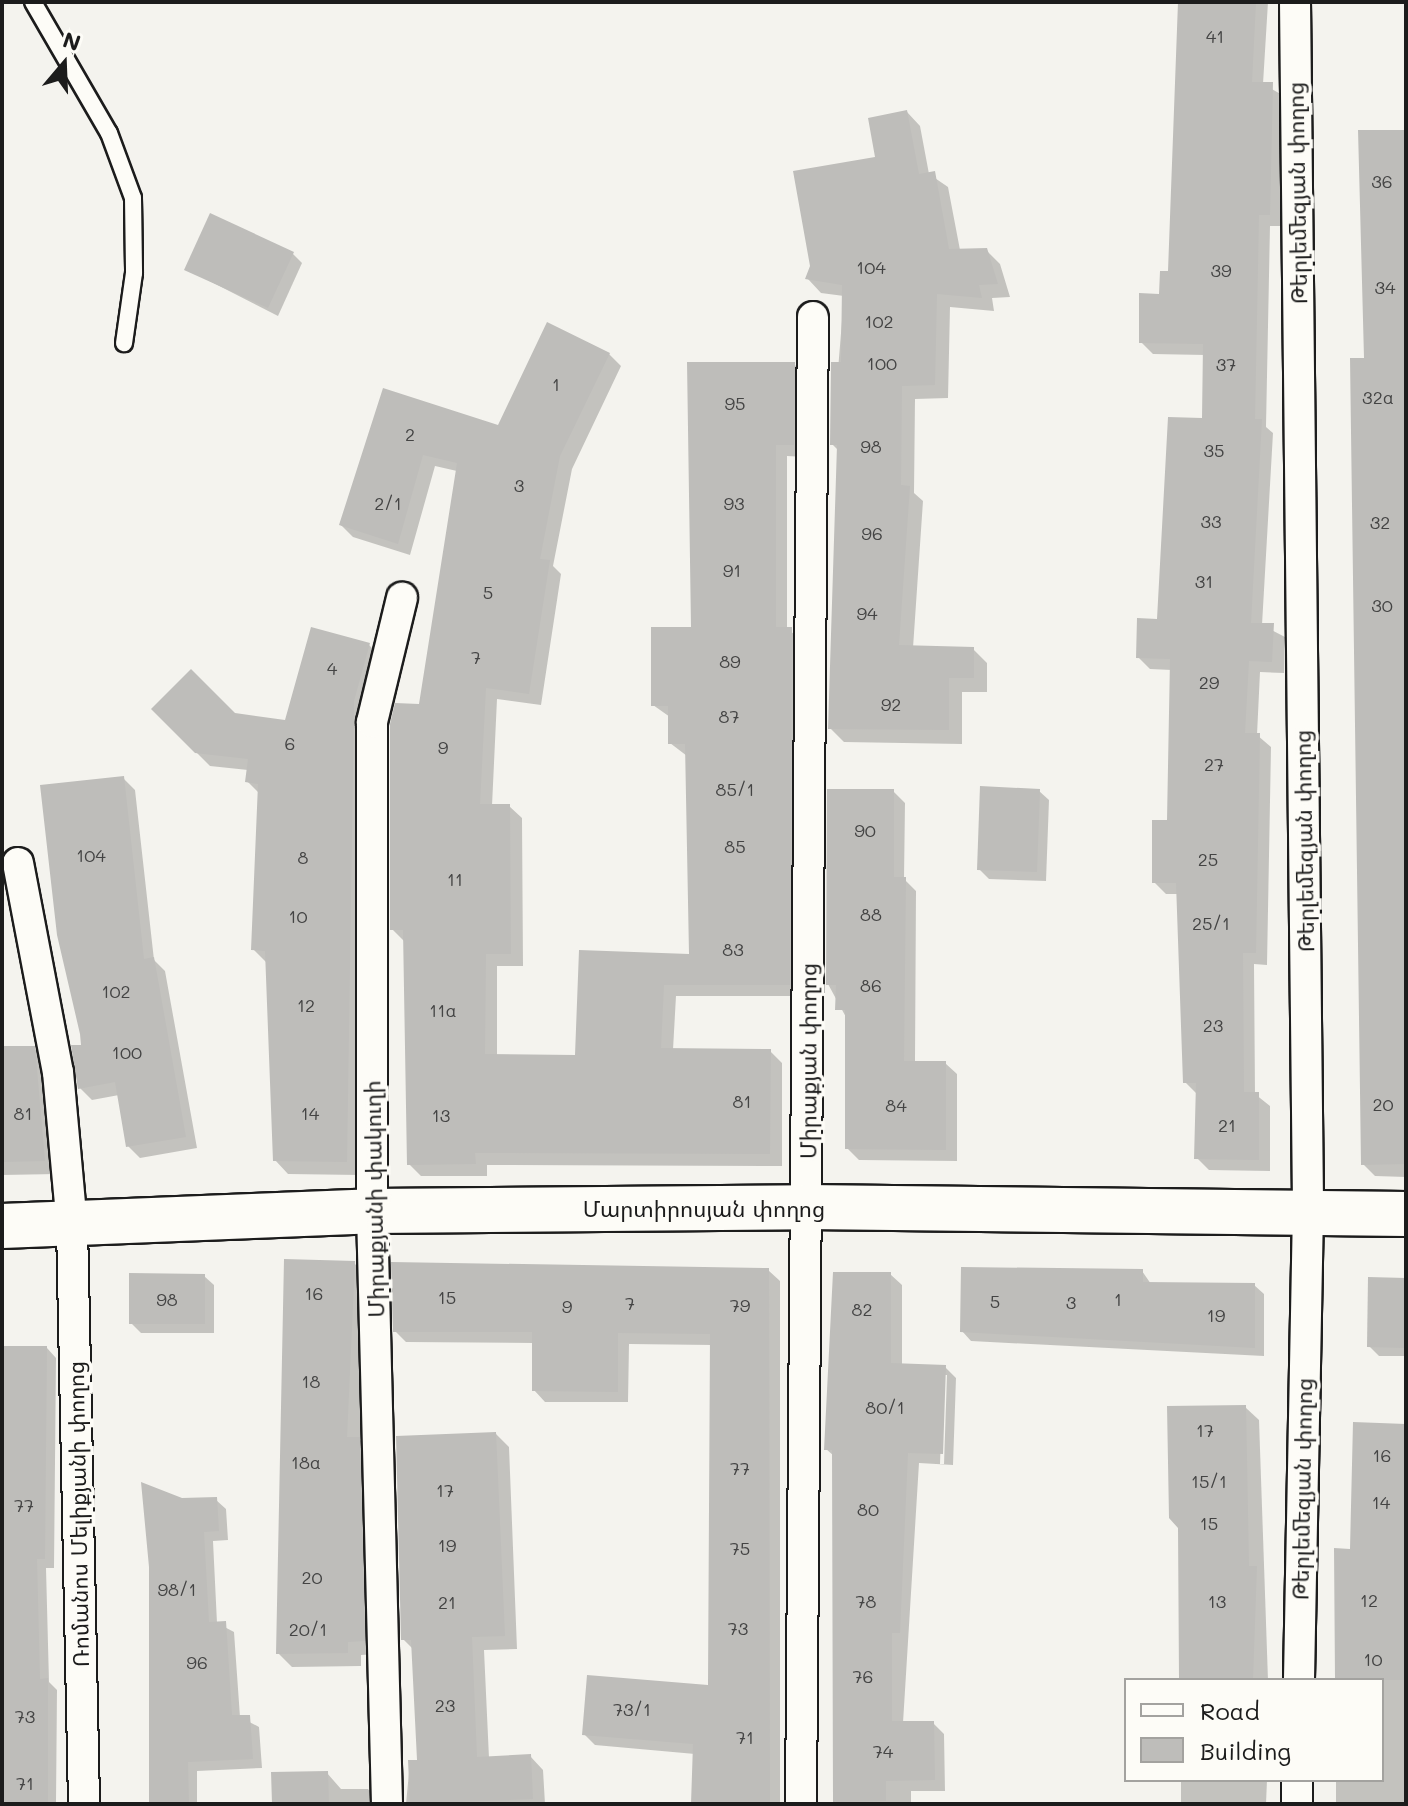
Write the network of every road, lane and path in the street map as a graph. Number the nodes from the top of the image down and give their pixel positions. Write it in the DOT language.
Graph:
graph roads {
  1 [pos="33,2"];
  2 [pos="1295,2"];
  3 [pos="813,317"];
  4 [pos="124,343"];
  5 [pos="402,598"];
  6 [pos="18,863"];
  7 [pos="807,1207"];
  8 [pos="1308,1210"];
  9 [pos="372,1211"];
  10 [pos="1406,1214"];
  11 [pos="72,1225"];
  12 [pos="2,1226"];
  13 [pos="1299,1678"];
  14 [pos="1297,1782"];
  15 [pos="84,1804"];
  16 [pos="387,1804"];
  17 [pos="801,1804"];
  18 [pos="1297,1804"];
  1 -- 4 [label="lane"];
  2 -- 8 [label="street, Թերլեմեզյան փողոց"];
  3 -- 7 [label="street, Միրաքյան փողոց"];
  5 -- 9 [label="street, Միրաքյանի փակուղի"];
  6 -- 11 [label="street, Ռոմանոս Մելիքյանի փողոց"];
  7 -- 8 [label="street, Մարտիրոսյան փողոց"];
  7 -- 9 [label="street, Մարտիրոսյան փողոց"];
  7 -- 17 [label="street, Միրաքյան փողոց"];
  8 -- 10 [label="street, Մարտիրոսյան փողոց"];
  8 -- 13 [label="street, Թերլեմեզյան փողոց"];
  9 -- 11 [label="street, Մարտիրոսյան փողոց"];
  9 -- 16 [label="street, Միրաքյանի փակուղի"];
  11 -- 12 [label="street, Մարտիրոսյան փողոց"];
  11 -- 15 [label="street, Ռոմանոս Մելիքյանի փողոց"];
  14 -- 18 [label="street"];
}
